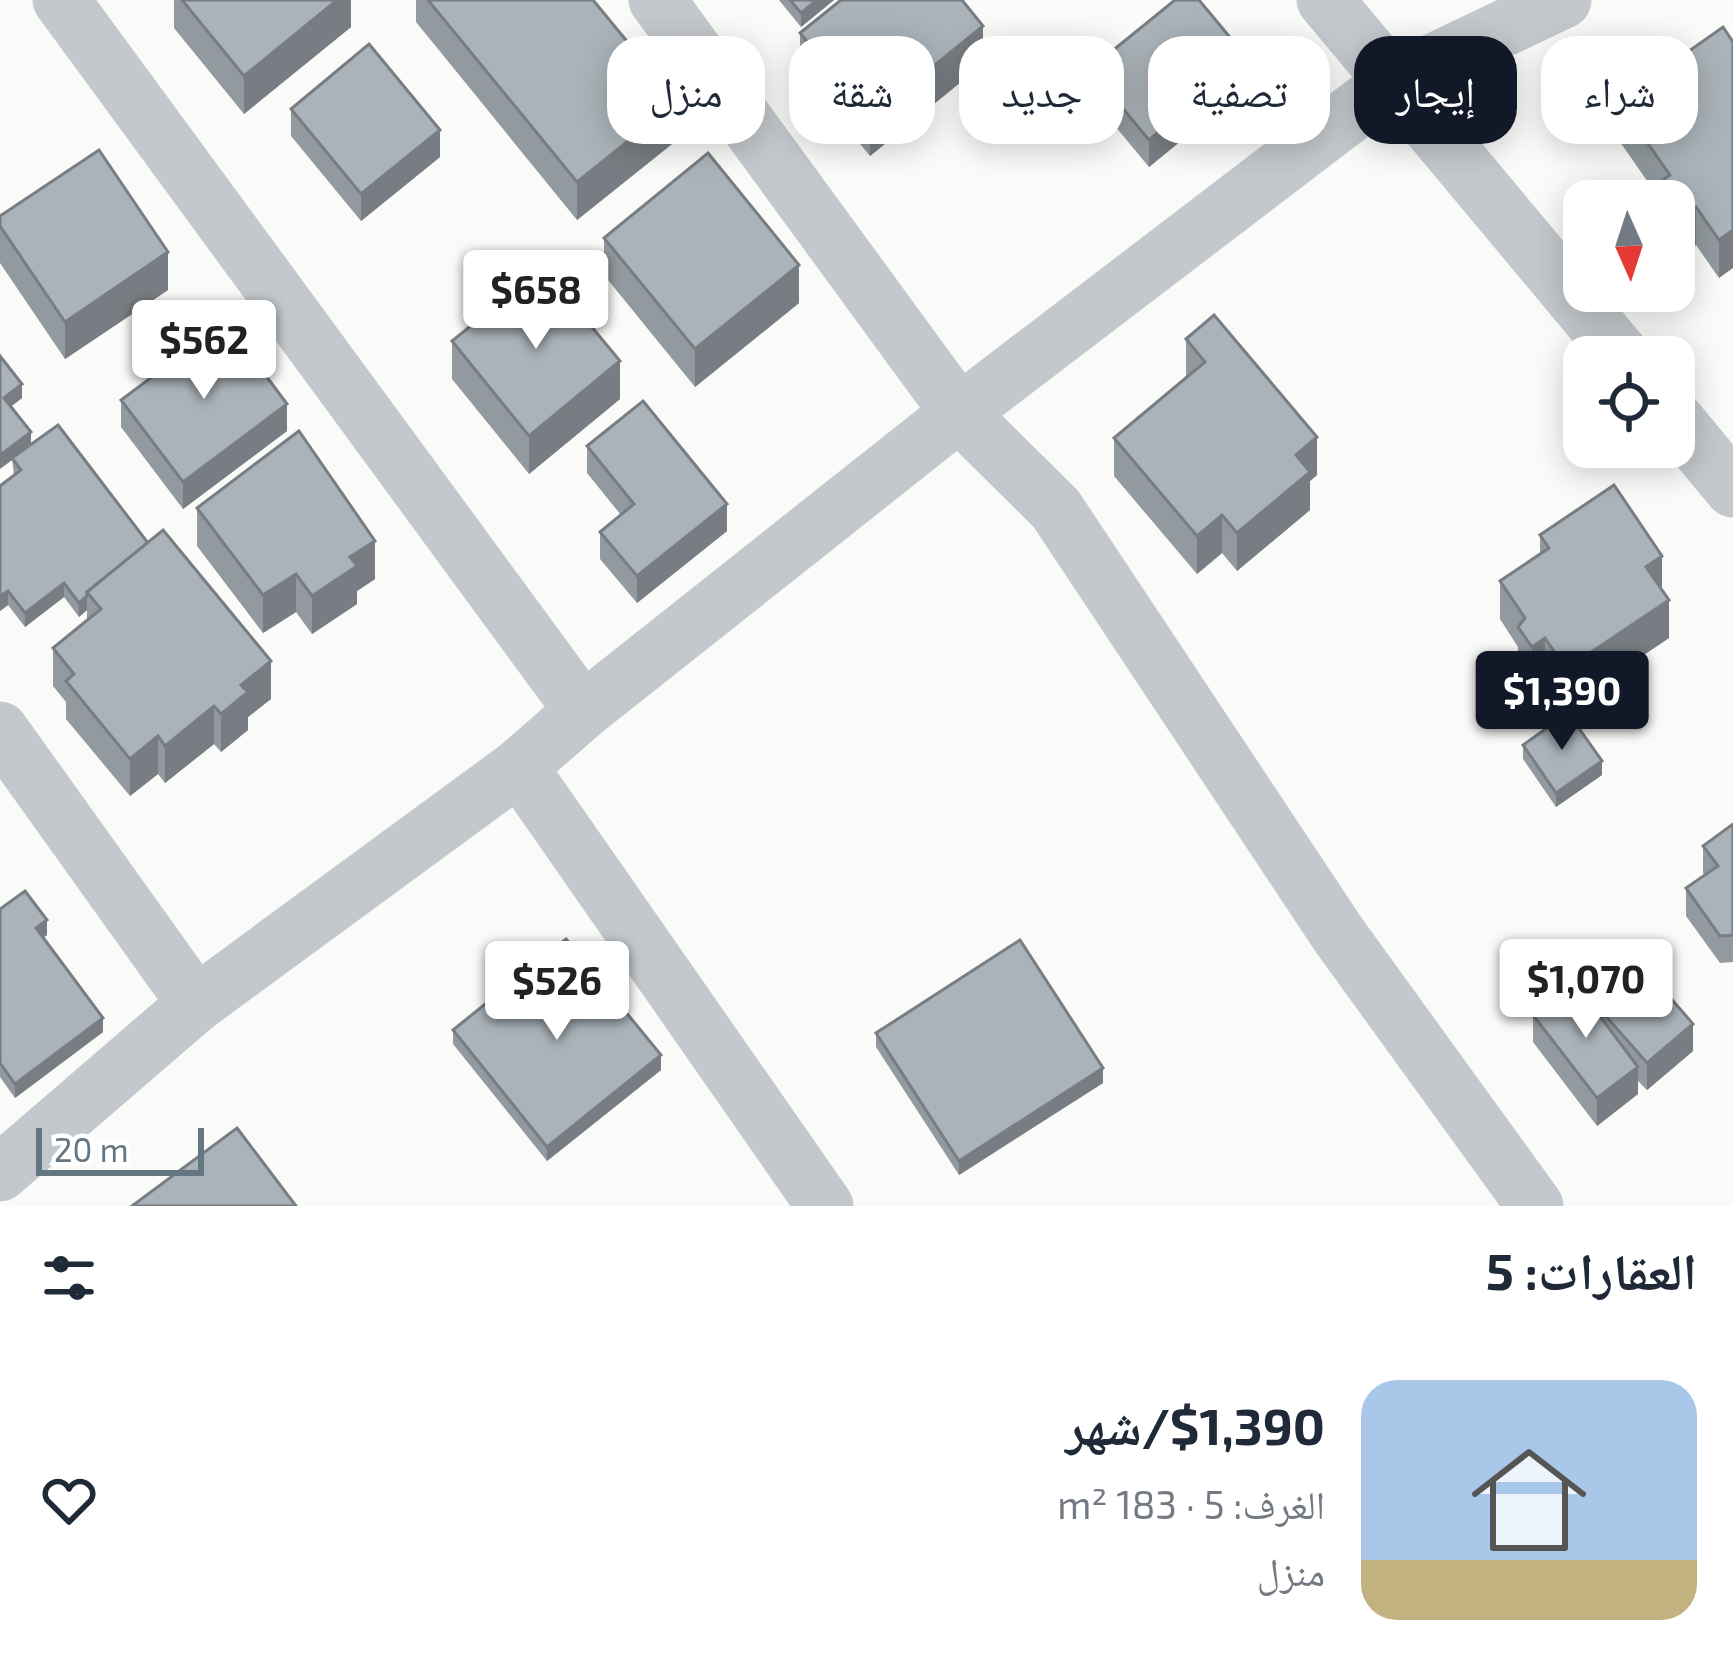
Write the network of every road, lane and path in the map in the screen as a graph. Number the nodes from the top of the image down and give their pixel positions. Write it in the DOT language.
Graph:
graph roads {
  1 [pos="61,0"];
  2 [pos="657,0"];
  3 [pos="1325,0"];
  4 [pos="1563,0"];
  5 [pos="1356,36"];
  6 [pos="1488,36"];
  7 [pos="1354,112"];
  8 [pos="1446,144"];
  9 [pos="1606,336"];
  10 [pos="959,413"];
  11 [pos="1695,443"];
  12 [pos="1733,489"];
  13 [pos="583,711"];
  14 [pos="0,730"];
  15 [pos="519,767"];
  16 [pos="196,1004"];
  17 [pos="0,1173"];
  18 [pos="825,1206"];
  19 [pos="1534,1206"];
  1 -- 13 [label="street"];
  2 -- 10 [label="street"];
  3 -- 5 [label="street"];
  4 -- 6 [label="street"];
  7 -- 10 [label="street"];
  8 -- 9 [label="street"];
  10 -- 13 [label="street"];
  10 -- 19 [label="street"];
  11 -- 12 [label="street"];
  13 -- 15 [label="street"];
  14 -- 16 [label="street"];
  15 -- 16 [label="street"];
  15 -- 18 [label="street"];
  16 -- 17 [label="street"];
}
